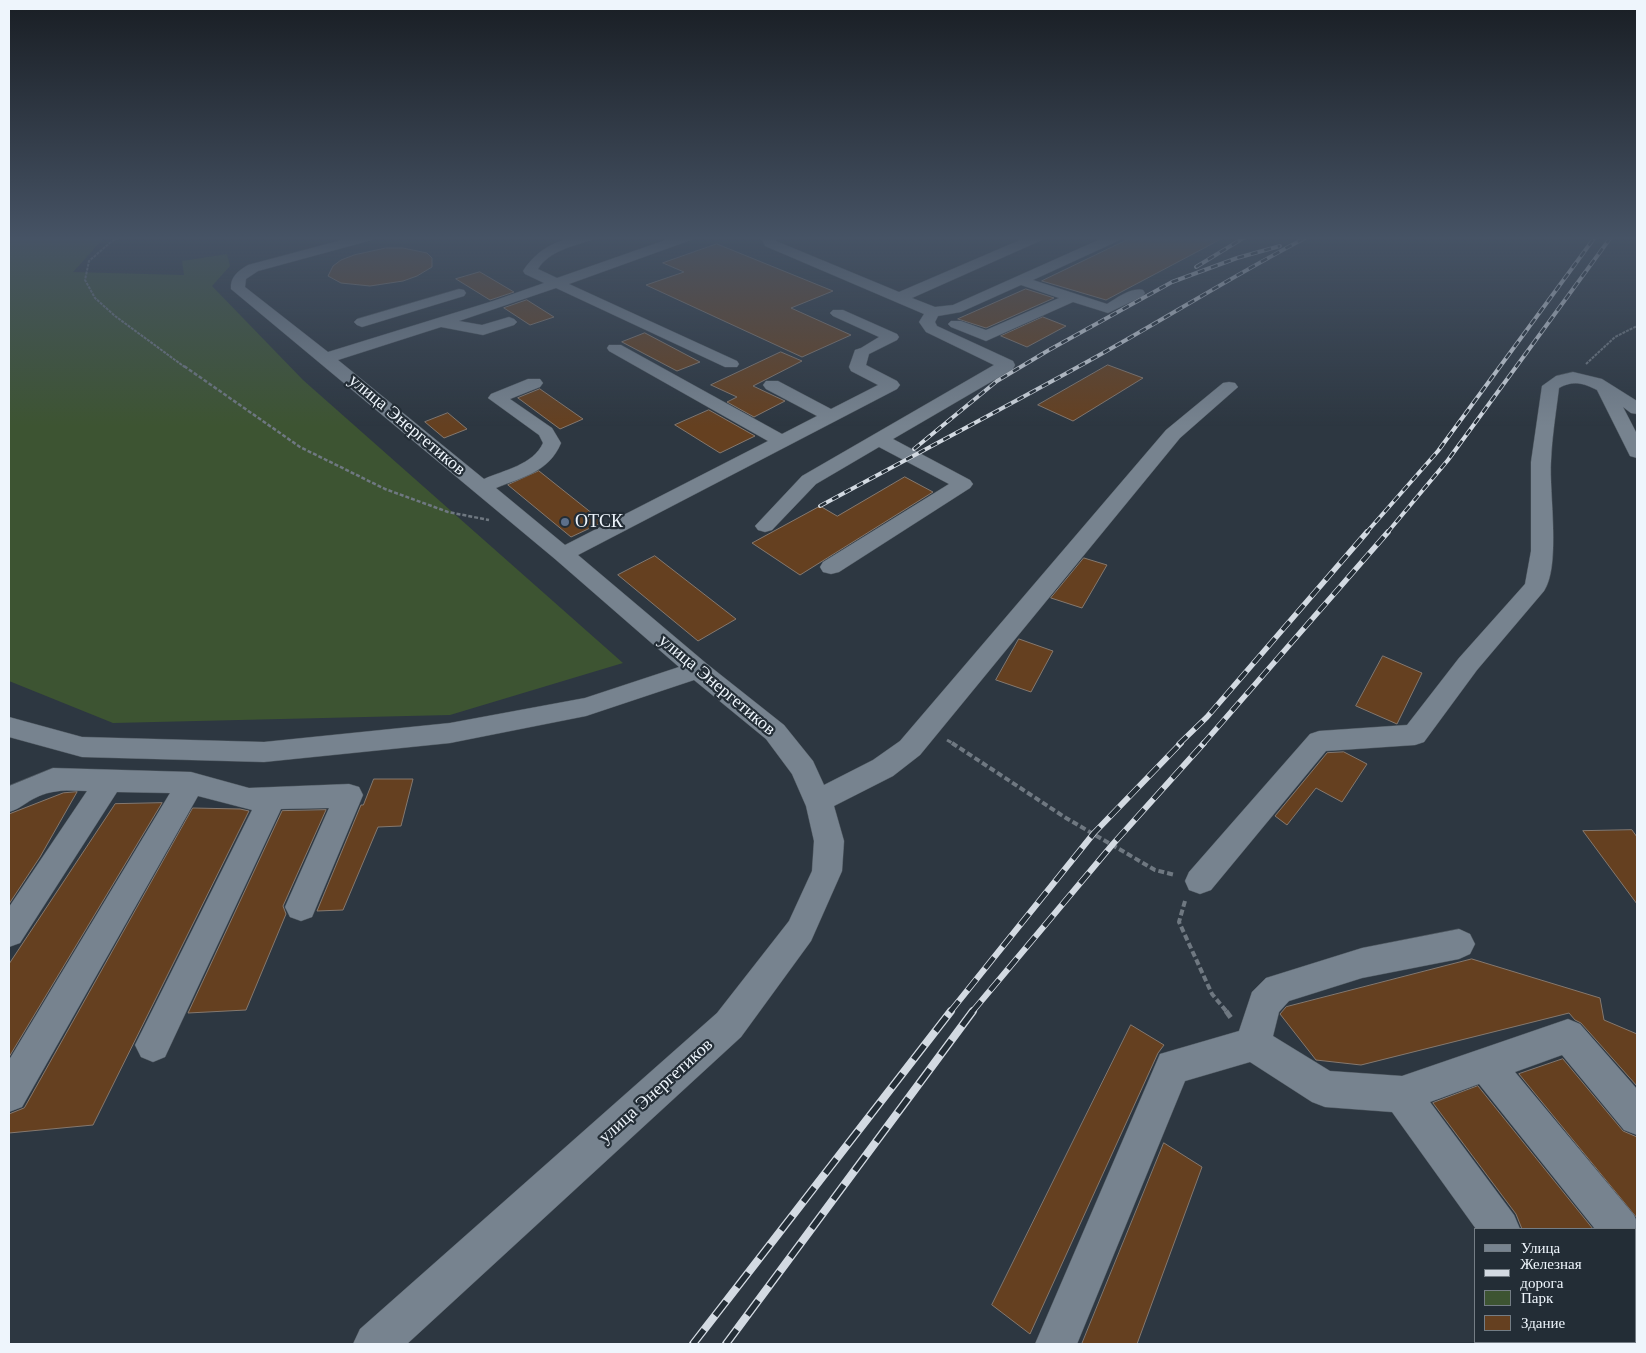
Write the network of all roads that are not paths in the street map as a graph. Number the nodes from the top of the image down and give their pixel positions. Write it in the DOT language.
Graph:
graph roads {
  1 [pos="252,300"];
  2 [pos="435,300"];
  3 [pos="507,300"];
  4 [pos="591,300"];
  5 [pos="908,300"];
  6 [pos="976,300"];
  7 [pos="1065,300"];
  8 [pos="1081,300"];
  9 [pos="1125,300"];
  10 [pos="401,310"];
  11 [pos="838,312"];
  12 [pos="933,312"];
  13 [pos="362,322"];
  14 [pos="440,322"];
  15 [pos="509,322"];
  16 [pos="424,328"];
  17 [pos="483,330"];
  18 [pos="457,339"];
  19 [pos="615,348"];
  20 [pos="326,358"];
  21 [pos="731,364"];
  22 [pos="534,383"];
  23 [pos="772,386"];
  24 [pos="1229,387"];
  25 [pos="1604,387"];
  26 [pos="1637,409"];
  27 [pos="832,417"];
  28 [pos="880,440"];
  29 [pos="782,441"];
  30 [pos="1637,452"];
  31 [pos="481,487"];
  32 [pos="765,526"];
  33 [pos="563,554"];
  34 [pos="831,567"];
  35 [pos="698,670"];
  36 [pos="9,727"];
  37 [pos="110,780"];
  38 [pos="191,783"];
  39 [pos="272,799"];
  40 [pos="818,800"];
  41 [pos="9,801"];
  42 [pos="1200,881"];
  43 [pos="301,907"];
  44 [pos="9,933"];
  45 [pos="1459,944"];
  46 [pos="1253,1044"];
  47 [pos="153,1045"];
  48 [pos="1486,1064"];
  49 [pos="9,1094"];
  50 [pos="1402,1094"];
  51 [pos="1637,1117"];
  52 [pos="1499,1228"];
  53 [pos="1619,1228"];
  54 [pos="375,1344"];
  55 [pos="1056,1344"];
  1 -- 20 [label="street, улица Энергетиков"];
  2 -- 10 [label="street"];
  3 -- 14 [label="street"];
  4 -- 21 [label="street"];
  5 -- 12 [label="street"];
  6 -- 12 [label="street"];
  7 -- 12 [label="street"];
  8 -- 9 [label="street"];
  10 -- 13 [label="street"];
  10 -- 16 [label="street"];
  11 -- 27 [label="street"];
  12 -- 28 [label="street"];
  14 -- 16 [label="street"];
  14 -- 17 [label="street"];
  15 -- 17 [label="street"];
  16 -- 20 [label="street"];
  17 -- 18 [label="street"];
  19 -- 29 [label="street"];
  20 -- 31 [label="street, улица Энергетиков"];
  22 -- 31 [label="street"];
  23 -- 27 [label="street"];
  24 -- 40 [label="street"];
  25 -- 26 [label="street"];
  25 -- 30 [label="street"];
  25 -- 42 [label="street"];
  27 -- 29 [label="street"];
  28 -- 32 [label="street"];
  28 -- 34 [label="street"];
  29 -- 33 [label="street"];
  31 -- 33 [label="street, улица Энергетиков"];
  33 -- 35 [label="street, улица Энергетиков"];
  35 -- 36 [label="street"];
  35 -- 40 [label="street, улица Энергетиков"];
  37 -- 38 [label="street"];
  37 -- 41 [label="street"];
  37 -- 44 [label="street"];
  38 -- 39 [label="street"];
  38 -- 49 [label="street"];
  39 -- 43 [label="street"];
  39 -- 47 [label="street"];
  40 -- 54 [label="street, улица Энергетиков"];
  45 -- 46 [label="street"];
  46 -- 50 [label="street"];
  46 -- 55 [label="street"];
  48 -- 50 [label="street"];
  48 -- 51 [label="street"];
  48 -- 53 [label="street"];
  50 -- 52 [label="street"];
}
